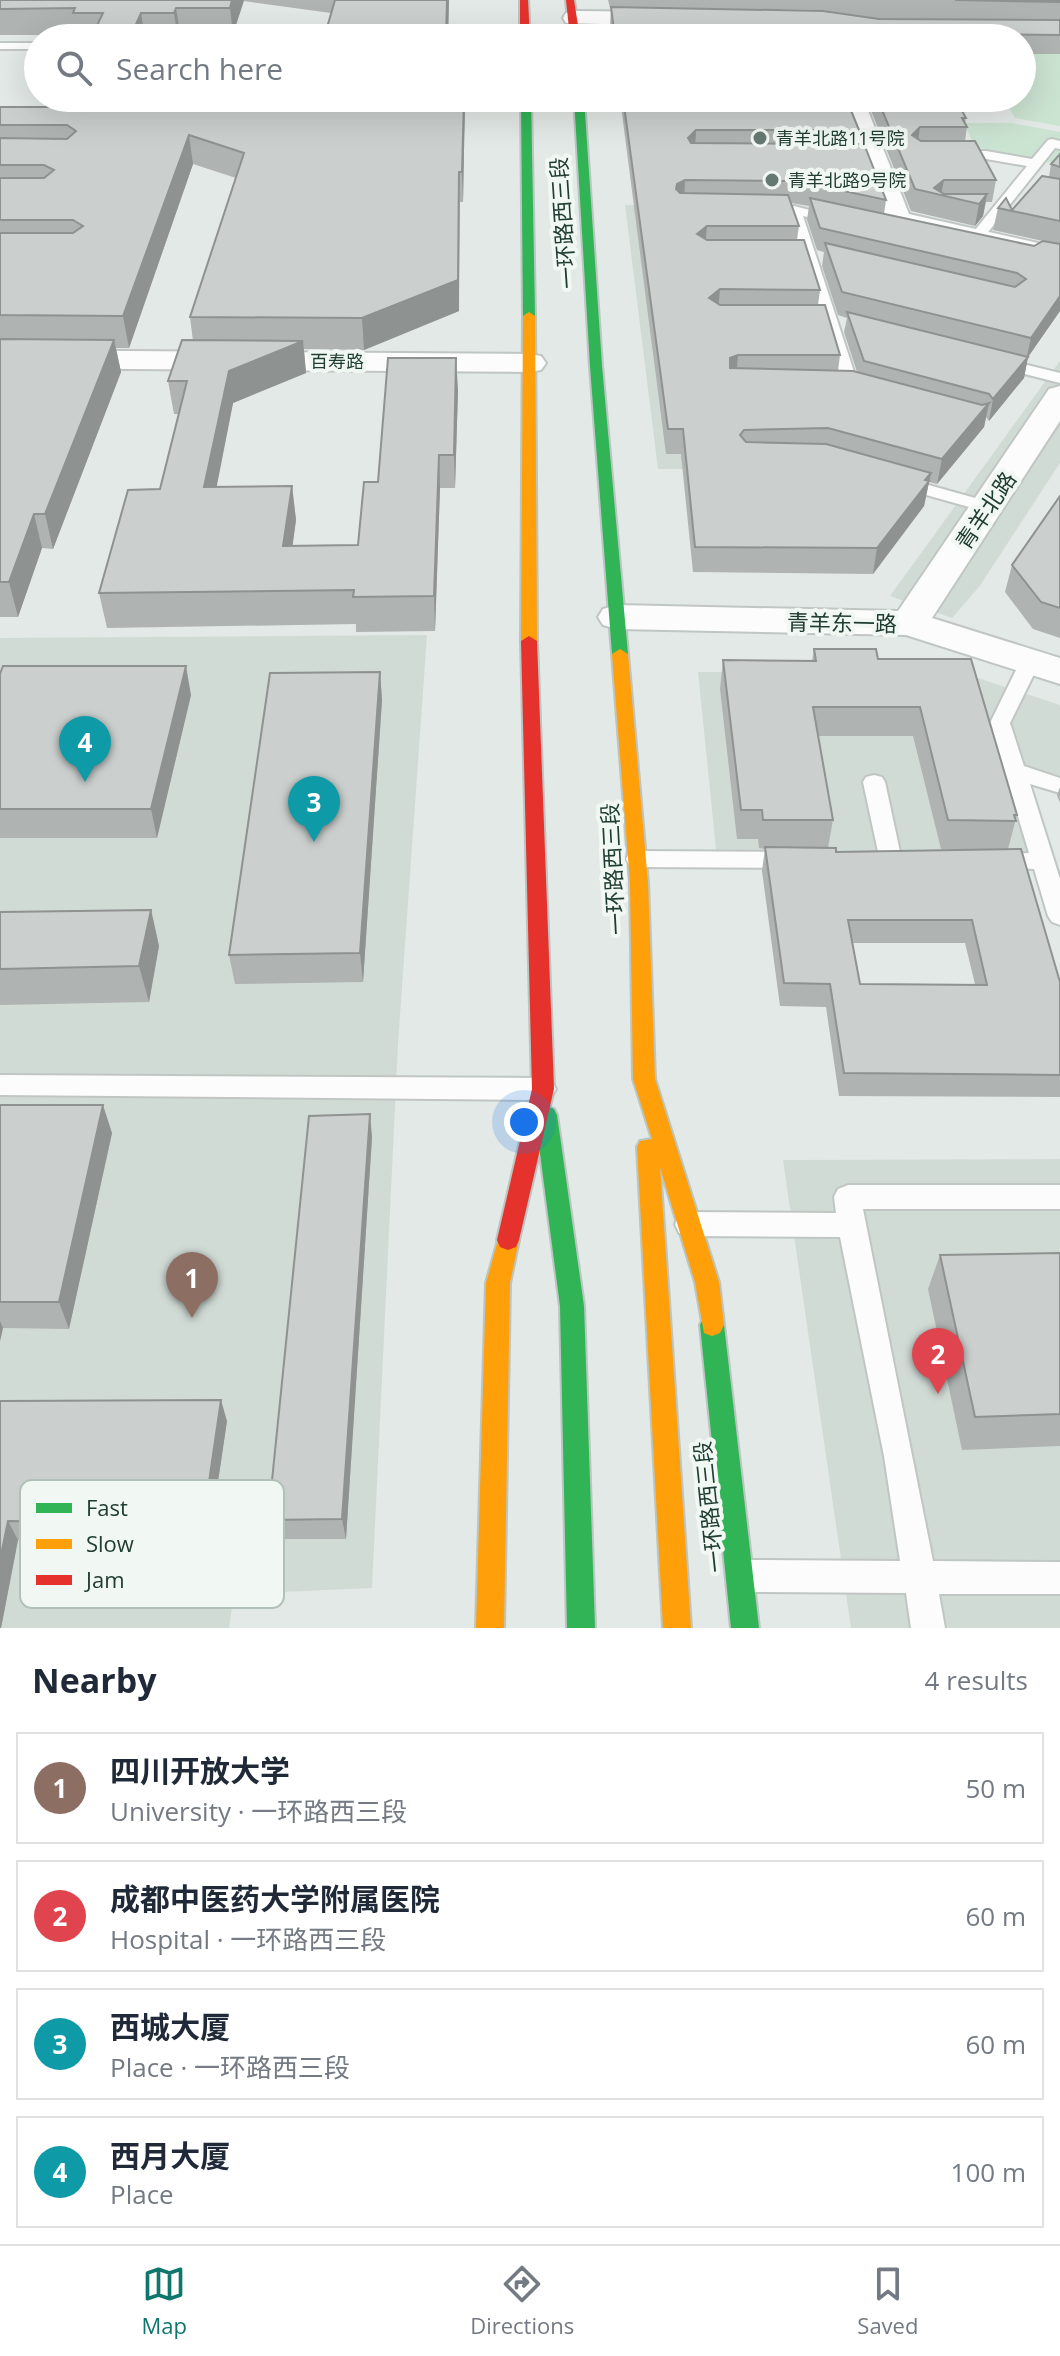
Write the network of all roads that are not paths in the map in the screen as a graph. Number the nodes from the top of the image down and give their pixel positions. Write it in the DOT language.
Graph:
graph roads {
  1 [pos="521,1"];
  2 [pos="573,19"];
  3 [pos="697,19"];
  4 [pos="523,24"];
  5 [pos="0,46"];
  6 [pos="24,46"];
  7 [pos="526,112"];
  8 [pos="580,112"];
  9 [pos="851,112"];
  10 [pos="1060,145"];
  11 [pos="945,155"];
  12 [pos="1036,164"];
  13 [pos="853,223"];
  14 [pos="883,229"];
  15 [pos="976,238"];
  16 [pos="1060,257"];
  17 [pos="1030,262"];
  18 [pos="0,359"];
  19 [pos="985,360"];
  20 [pos="530,363"];
  21 [pos="1060,378"];
  22 [pos="851,388"];
  23 [pos="1060,396"];
  24 [pos="885,478"];
  25 [pos="987,507"];
  26 [pos="617,617"];
  27 [pos="909,623"];
  28 [pos="1045,666"];
  29 [pos="1015,771"];
  30 [pos="874,782"];
  31 [pos="1060,786"];
  32 [pos="637,859"];
  33 [pos="815,860"];
  34 [pos="891,861"];
  35 [pos="969,861"];
  36 [pos="1043,861"];
  37 [pos="1060,916"];
  38 [pos="644,1079"];
  39 [pos="0,1085"];
  40 [pos="543,1089"];
  41 [pos="1060,1197"];
  42 [pos="689,1224"];
  43 [pos="851,1225"];
  44 [pos="740,1576"];
  45 [pos="920,1577"];
  46 [pos="1060,1578"];
  47 [pos="490,1628"];
  48 [pos="581,1628"];
  49 [pos="677,1628"];
  50 [pos="745,1628"];
  51 [pos="928,1628"];
  1 -- 4 [label="main road"];
  2 -- 3 [label="street"];
  5 -- 6 [label="lane"];
  7 -- 20 [label="main road, 一环路西三段"];
  8 -- 26 [label="main road, 一环路西三段"];
  9 -- 15 [label="street"];
  10 -- 12 [label="lane"];
  11 -- 12 [label="lane"];
  12 -- 15 [label="lane"];
  13 -- 22 [label="lane"];
  14 -- 17 [label="lane"];
  15 -- 16 [label="street"];
  18 -- 20 [label="street, 百寿路"];
  19 -- 21 [label="lane"];
  20 -- 40 [label="main road, 一环路西三段"];
  23 -- 25 [label="street, 青羊北路"];
  24 -- 25 [label="lane"];
  25 -- 27 [label="street, 青羊北路"];
  26 -- 27 [label="street, 青羊东一路"];
  26 -- 32 [label="main road, 一环路西三段"];
  27 -- 28 [label="street, 青羊东一路"];
  28 -- 29 [label="lane"];
  29 -- 31 [label="lane"];
  29 -- 36 [label="lane"];
  30 -- 34 [label="lane"];
  32 -- 33 [label="lane"];
  32 -- 38 [label="main road, 一环路西三段"];
  35 -- 36 [label="lane"];
  36 -- 37 [label="lane"];
  38 -- 42 [label="main road, 一环路西三段"];
  38 -- 49 [label="main road"];
  39 -- 40 [label="lane"];
  40 -- 47 [label="main road, 一环路西三段"];
  40 -- 48 [label="main road"];
  41 -- 43 [label="lane"];
  42 -- 43 [label="lane"];
  42 -- 44 [label="main road, 一环路西三段"];
  43 -- 45 [label="lane"];
  44 -- 45 [label="lane"];
  44 -- 50 [label="main road, 一环路西三段"];
  45 -- 46 [label="lane"];
  45 -- 51 [label="lane"];
}
